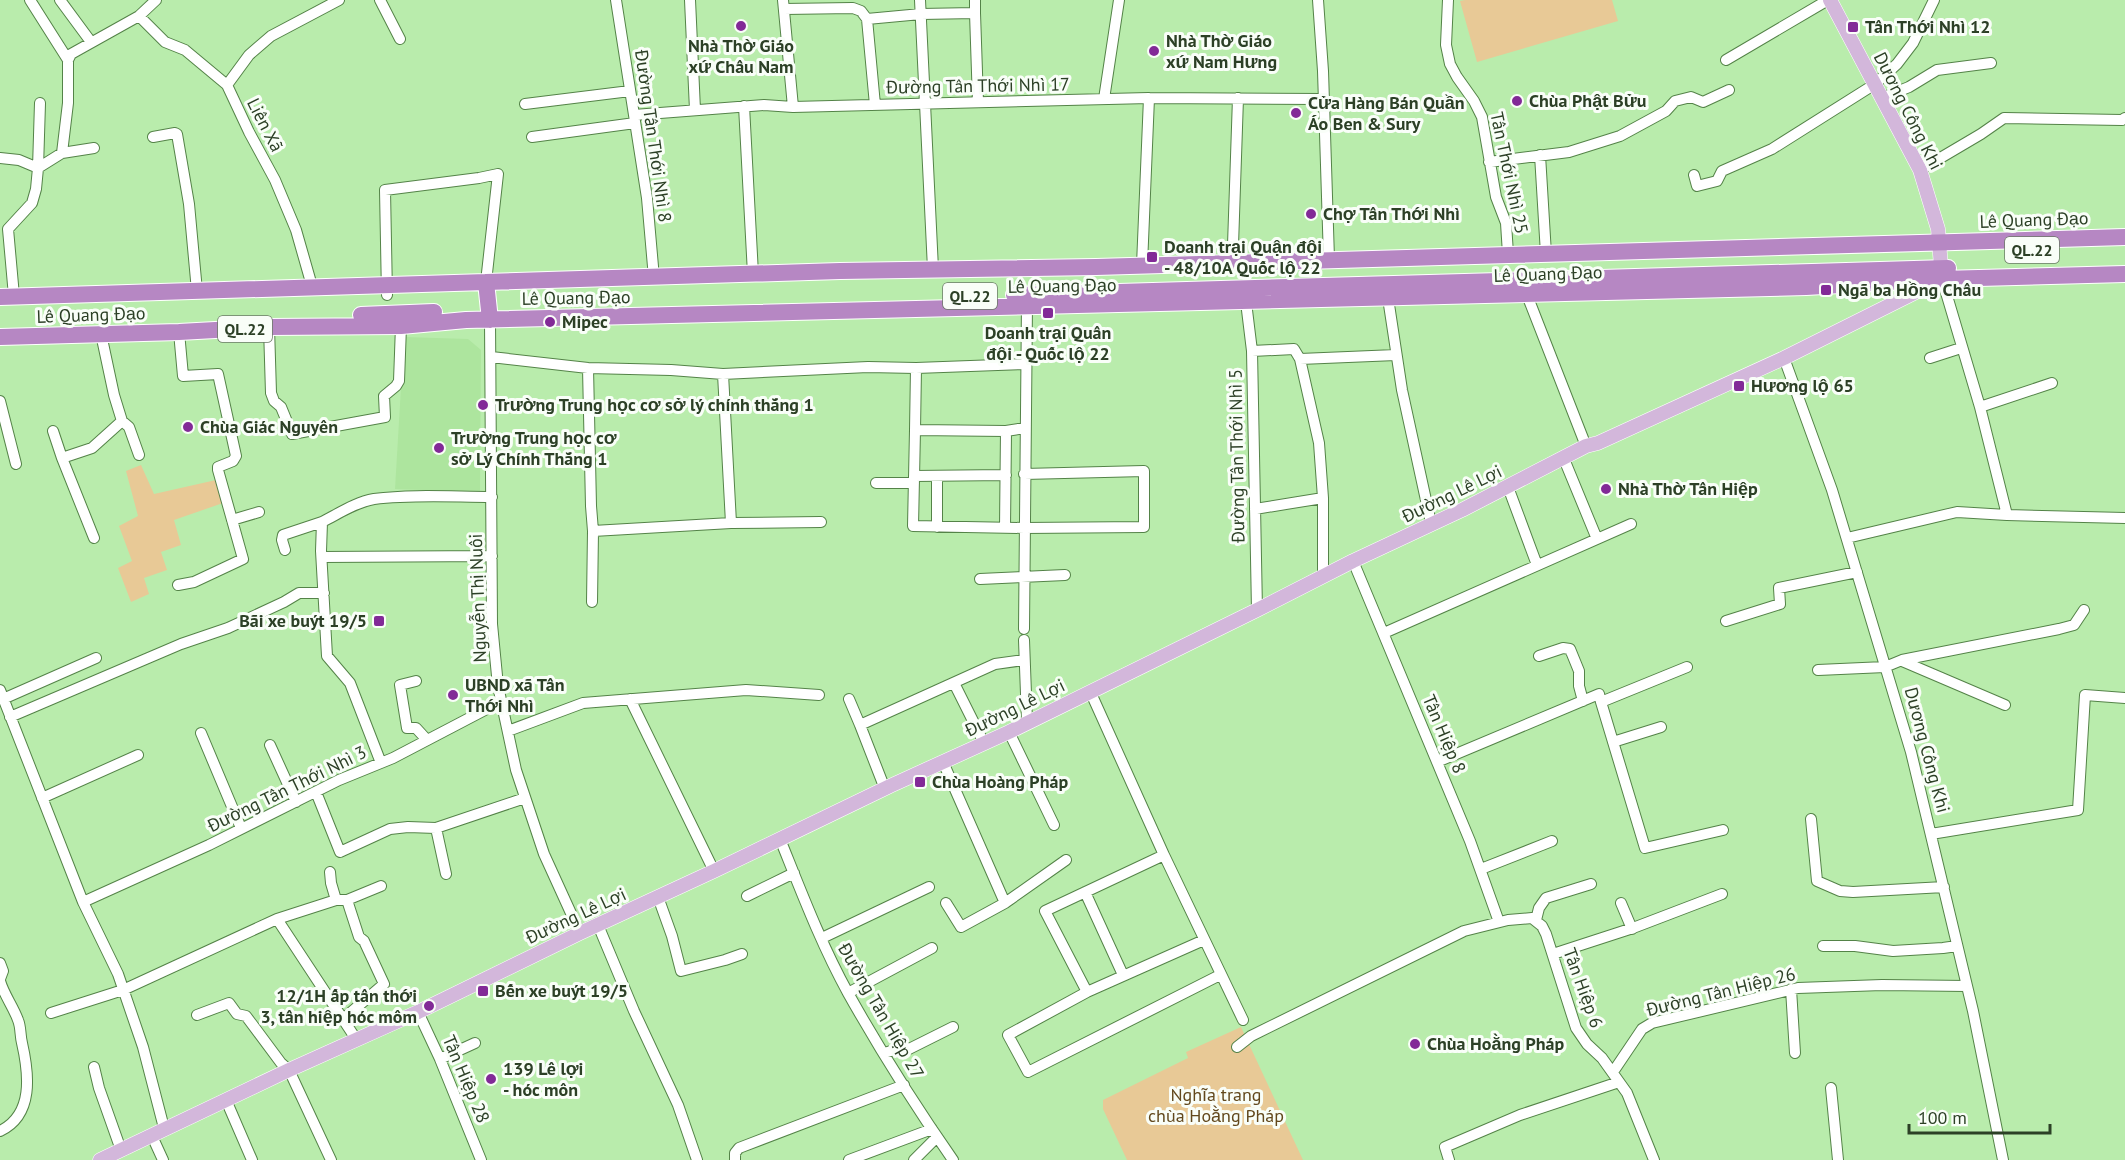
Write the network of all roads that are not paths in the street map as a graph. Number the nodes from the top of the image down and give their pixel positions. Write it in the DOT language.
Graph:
graph roads {
  1 [pos="30,0"];
  2 [pos="60,0"];
  3 [pos="156,0"];
  4 [pos="339,0"];
  5 [pos="380,0"];
  6 [pos="616,0"];
  7 [pos="690,0"];
  8 [pos="920,0"];
  9 [pos="975,0"];
  10 [pos="1119,0"];
  11 [pos="1318,0"];
  12 [pos="1448,0"];
  13 [pos="1829,0"];
  14 [pos="1934,0"];
  15 [pos="784,4"];
  16 [pos="921,14"];
  17 [pos="975,14"];
  18 [pos="139,16"];
  19 [pos="867,19"];
  20 [pos="400,39"];
  21 [pos="92,42"];
  22 [pos="68,60"];
  23 [pos="1726,60"];
  24 [pos="1991,63"];
  25 [pos="1875,84"];
  26 [pos="227,85"];
  27 [pos="1729,90"];
  28 [pos="630,91"];
  29 [pos="1149,98"];
  30 [pos="1238,98"];
  31 [pos="1882,98"];
  32 [pos="1104,99"];
  33 [pos="1322,99"];
  34 [pos="978,102"];
  35 [pos="40,103"];
  36 [pos="924,103"];
  37 [pos="525,104"];
  38 [pos="876,105"];
  39 [pos="744,106"];
  40 [pos="792,107"];
  41 [pos="695,110"];
  42 [pos="2125,118"];
  43 [pos="635,119"];
  44 [pos="153,137"];
  45 [pos="532,137"];
  46 [pos="94,148"];
  47 [pos="62,153"];
  48 [pos="1540,156"];
  49 [pos="0,158"];
  50 [pos="1489,162"];
  51 [pos="38,168"];
  52 [pos="1920,170"];
  53 [pos="1694,175"];
  54 [pos="2125,237"];
  55 [pos="2125,247"];
  56 [pos="1508,254"];
  57 [pos="1546,254"];
  58 [pos="1329,259"];
  59 [pos="1940,261"];
  60 [pos="1234,262"];
  61 [pos="2125,263"];
  62 [pos="1142,266"];
  63 [pos="933,269"];
  64 [pos="753,274"];
  65 [pos="2125,274"];
  66 [pos="654,278"];
  67 [pos="312,286"];
  68 [pos="487,287"];
  69 [pos="387,290"];
  70 [pos="197,291"];
  71 [pos="1527,295"];
  72 [pos="7,297"];
  73 [pos="1388,298"];
  74 [pos="1027,300"];
  75 [pos="1246,302"];
  76 [pos="0,307"];
  77 [pos="490,315"];
  78 [pos="0,326"];
  79 [pos="401,326"];
  80 [pos="269,327"];
  81 [pos="179,332"];
  82 [pos="101,334"];
  83 [pos="0,337"];
  84 [pos="1961,348"];
  85 [pos="1252,351"];
  86 [pos="1396,355"];
  87 [pos="492,357"];
  88 [pos="1784,358"];
  89 [pos="1930,358"];
  90 [pos="1300,359"];
  91 [pos="1026,364"];
  92 [pos="588,368"];
  93 [pos="916,368"];
  94 [pos="723,374"];
  95 [pos="2052,383"];
  96 [pos="0,401"];
  97 [pos="1980,407"];
  98 [pos="122,421"];
  99 [pos="1025,428"];
  100 [pos="915,430"];
  101 [pos="53,431"];
  102 [pos="1006,431"];
  103 [pos="1586,446"];
  104 [pos="139,455"];
  105 [pos="62,458"];
  106 [pos="1564,459"];
  107 [pos="16,464"];
  108 [pos="1024,474"];
  109 [pos="1006,475"];
  110 [pos="937,476"];
  111 [pos="914,480"];
  112 [pos="876,483"];
  113 [pos="1508,487"];
  114 [pos="492,497"];
  115 [pos="1323,498"];
  116 [pos="1255,509"];
  117 [pos="259,512"];
  118 [pos="2007,515"];
  119 [pos="2125,518"];
  120 [pos="232,520"];
  121 [pos="322,522"];
  122 [pos="821,522"];
  123 [pos="731,523"];
  124 [pos="1431,523"];
  125 [pos="1631,524"];
  126 [pos="937,527"];
  127 [pos="1005,528"];
  128 [pos="1024,528"];
  129 [pos="593,531"];
  130 [pos="94,538"];
  131 [pos="1847,538"];
  132 [pos="1597,539"];
  133 [pos="285,550"];
  134 [pos="492,556"];
  135 [pos="322,557"];
  136 [pos="1353,561"];
  137 [pos="1537,566"];
  138 [pos="1857,572"];
  139 [pos="1065,575"];
  140 [pos="1024,578"];
  141 [pos="1323,578"];
  142 [pos="980,579"];
  143 [pos="178,585"];
  144 [pos="324,593"];
  145 [pos="592,602"];
  146 [pos="1257,610"];
  147 [pos="2084,610"];
  148 [pos="1726,621"];
  149 [pos="1384,633"];
  150 [pos="1539,656"];
  151 [pos="96,658"];
  152 [pos="1024,660"];
  153 [pos="1902,660"];
  154 [pos="1687,667"];
  155 [pos="1886,667"];
  156 [pos="1818,670"];
  157 [pos="416,681"];
  158 [pos="954,683"];
  159 [pos="1090,691"];
  160 [pos="1,694"];
  161 [pos="819,695"];
  162 [pos="2125,698"];
  163 [pos="630,699"];
  164 [pos="849,699"];
  165 [pos="1583,700"];
  166 [pos="501,701"];
  167 [pos="1601,702"];
  168 [pos="2006,705"];
  169 [pos="10,717"];
  170 [pos="1027,722"];
  171 [pos="860,725"];
  172 [pos="1660,727"];
  173 [pos="508,731"];
  174 [pos="1009,732"];
  175 [pos="201,733"];
  176 [pos="427,740"];
  177 [pos="1613,742"];
  178 [pos="984,743"];
  179 [pos="270,745"];
  180 [pos="138,755"];
  181 [pos="943,762"];
  182 [pos="1437,762"];
  183 [pos="381,763"];
  184 [pos="885,789"];
  185 [pos="316,792"];
  186 [pos="42,798"];
  187 [pos="525,798"];
  188 [pos="296,802"];
  189 [pos="1811,819"];
  190 [pos="1054,825"];
  191 [pos="241,828"];
  192 [pos="436,828"];
  193 [pos="1723,830"];
  194 [pos="1931,834"];
  195 [pos="780,838"];
  196 [pos="1552,841"];
  197 [pos="1164,855"];
  198 [pos="1066,860"];
  199 [pos="1481,869"];
  200 [pos="714,871"];
  201 [pos="330,872"];
  202 [pos="794,873"];
  203 [pos="446,874"];
  204 [pos="1592,884"];
  205 [pos="381,886"];
  206 [pos="929,887"];
  207 [pos="1944,887"];
  208 [pos="1085,892"];
  209 [pos="1722,894"];
  210 [pos="747,896"];
  211 [pos="658,897"];
  212 [pos="341,900"];
  213 [pos="83,902"];
  214 [pos="946,903"];
  215 [pos="1005,903"];
  216 [pos="1622,903"];
  217 [pos="277,919"];
  218 [pos="1536,920"];
  219 [pos="1499,922"];
  220 [pos="597,925"];
  221 [pos="1632,929"];
  222 [pos="580,933"];
  223 [pos="822,938"];
  224 [pos="1204,940"];
  225 [pos="1823,946"];
  226 [pos="1957,946"];
  227 [pos="932,948"];
  228 [pos="742,954"];
  229 [pos="1553,954"];
  230 [pos="0,963"];
  231 [pos="1123,975"];
  232 [pos="1220,975"];
  233 [pos="0,980"];
  234 [pos="1967,986"];
  235 [pos="1791,989"];
  236 [pos="123,990"];
  237 [pos="1087,992"];
  238 [pos="848,993"];
  239 [pos="418,1012"];
  240 [pos="51,1013"];
  241 [pos="197,1015"];
  242 [pos="343,1019"];
  243 [pos="1243,1020"];
  244 [pos="953,1027"];
  245 [pos="356,1039"];
  246 [pos="475,1043"];
  247 [pos="1236,1047"];
  248 [pos="884,1053"];
  249 [pos="1795,1053"];
  250 [pos="440,1059"];
  251 [pos="94,1067"];
  252 [pos="289,1070"];
  253 [pos="1616,1077"];
  254 [pos="904,1085"];
  255 [pos="1831,1088"];
  256 [pos="226,1100"];
  257 [pos="164,1128"];
  258 [pos="0,1131"];
  259 [pos="935,1133"];
  260 [pos="152,1136"];
  261 [pos="121,1150"];
  262 [pos="100,1160"];
  263 [pos="163,1160"];
  264 [pos="252,1160"];
  265 [pos="331,1160"];
  266 [pos="481,1160"];
  267 [pos="697,1160"];
  268 [pos="735,1160"];
  269 [pos="849,1160"];
  270 [pos="914,1160"];
  271 [pos="953,1160"];
  272 [pos="1449,1160"];
  273 [pos="1654,1160"];
  274 [pos="1838,1160"];
  275 [pos="2003,1160"];
  1 -- 22 [label="street"];
  2 -- 21 [label="street"];
  3 -- 18 [label="street"];
  4 -- 26 [label="street"];
  5 -- 20 [label="street"];
  6 -- 28 [label="street, Đường Tân Thới Nhì 8"];
  7 -- 41 [label="street"];
  8 -- 16 [label="street"];
  9 -- 17 [label="street"];
  10 -- 32 [label="street"];
  11 -- 33 [label="street"];
  12 -- 50 [label="street, Tân Thới Nhì 25"];
  13 -- 23 [label="street"];
  13 -- 25 [label="main road, Dương Công Khi"];
  14 -- 25 [label="street"];
  15 -- 19 [label="street"];
  15 -- 40 [label="street"];
  16 -- 17 [label="street"];
  16 -- 19 [label="street"];
  16 -- 36 [label="street"];
  17 -- 34 [label="street"];
  18 -- 21 [label="street"];
  18 -- 26 [label="street, Liên Xã"];
  19 -- 38 [label="street"];
  21 -- 22 [label="street"];
  22 -- 47 [label="street"];
  24 -- 31 [label="street"];
  25 -- 31 [label="main road, Dương Công Khi"];
  25 -- 53 [label="street"];
  26 -- 67 [label="street, Liên Xã"];
  27 -- 48 [label="street"];
  28 -- 37 [label="street"];
  28 -- 43 [label="street, Đường Tân Thới Nhì 8"];
  29 -- 30 [label="street, Đường Tân Thới Nhì 17"];
  29 -- 32 [label="street, Đường Tân Thới Nhì 17"];
  29 -- 62 [label="street"];
  30 -- 33 [label="street, Đường Tân Thới Nhì 17"];
  30 -- 60 [label="street"];
  31 -- 52 [label="main road, Dương Công Khi"];
  32 -- 34 [label="street, Đường Tân Thới Nhì 17"];
  33 -- 58 [label="street"];
  34 -- 36 [label="street, Đường Tân Thới Nhì 17"];
  35 -- 51 [label="street"];
  36 -- 38 [label="street, Đường Tân Thới Nhì 17"];
  36 -- 63 [label="street"];
  38 -- 40 [label="street, Đường Tân Thới Nhì 17"];
  39 -- 40 [label="street, Đường Tân Thới Nhì 17"];
  39 -- 41 [label="street, Đường Tân Thới Nhì 17"];
  39 -- 64 [label="street"];
  41 -- 43 [label="street, Đường Tân Thới Nhì 17"];
  42 -- 52 [label="street"];
  43 -- 45 [label="street, Đường Tân Thới Nhì 17"];
  43 -- 66 [label="street, Đường Tân Thới Nhì 8"];
  44 -- 70 [label="street"];
  46 -- 47 [label="street"];
  47 -- 51 [label="street"];
  48 -- 50 [label="street"];
  48 -- 57 [label="street"];
  49 -- 51 [label="street"];
  50 -- 56 [label="street, Tân Thới Nhì 25"];
  51 -- 72 [label="street"];
  52 -- 59 [label="main road, Dương Công Khi"];
  54 -- 59 [label="highway, Lê Quang Đạo / QL.22"];
  55 -- 59 [label="highway, Lê Quang Đạo / QL.22"];
  56 -- 57 [label="highway, Lê Quang Đạo / QL.22"];
  56 -- 58 [label="highway, Lê Quang Đạo / QL.22"];
  57 -- 59 [label="highway, Lê Quang Đạo / QL.22"];
  58 -- 60 [label="highway, Lê Quang Đạo / QL.22"];
  59 -- 61 [label="highway, Lê Quang Đạo / QL.22"];
  59 -- 65 [label="highway, Lê Quang Đạo / QL.22"];
  59 -- 68 [label="highway, Lê Quang Đạo / QL.22"];
  59 -- 71 [label="highway, Lê Quang Đạo / QL.22"];
  59 -- 74 [label="highway, Lê Quang Đạo / QL.22"];
  59 -- 84 [label="street"];
  59 -- 88 [label="main road, Đường Lê Lợi"];
  60 -- 62 [label="highway, Lê Quang Đạo / QL.22"];
  62 -- 63 [label="highway, Lê Quang Đạo / QL.22"];
  63 -- 64 [label="highway, Lê Quang Đạo / QL.22"];
  64 -- 66 [label="highway, Lê Quang Đạo / QL.22"];
  66 -- 68 [label="highway, Lê Quang Đạo / QL.22"];
  67 -- 69 [label="highway, Lê Quang Đạo / QL.22"];
  67 -- 70 [label="highway, Lê Quang Đạo / QL.22"];
  68 -- 69 [label="highway, Lê Quang Đạo / QL.22"];
  68 -- 69 [label="street"];
  68 -- 77 [label="highway"];
  69 -- 76 [label="highway, Lê Quang Đạo / QL.22"];
  70 -- 72 [label="highway, Lê Quang Đạo / QL.22"];
  71 -- 73 [label="highway, Lê Quang Đạo / QL.22"];
  71 -- 103 [label="street"];
  73 -- 75 [label="highway, Lê Quang Đạo / QL.22"];
  73 -- 86 [label="street"];
  74 -- 75 [label="highway, Lê Quang Đạo / QL.22"];
  74 -- 77 [label="highway, Lê Quang Đạo / QL.22"];
  74 -- 91 [label="street"];
  75 -- 85 [label="street, Đường Tân Thới Nhì 5"];
  77 -- 78 [label="highway, Lê Quang Đạo / QL.22"];
  77 -- 79 [label="highway, Lê Quang Đạo / QL.22"];
  77 -- 87 [label="street, Nguyễn Thị Nuôi"];
  79 -- 80 [label="highway, Lê Quang Đạo / QL.22"];
  79 -- 80 [label="street"];
  80 -- 81 [label="highway, Lê Quang Đạo / QL.22"];
  81 -- 82 [label="highway, Lê Quang Đạo / QL.22"];
  81 -- 120 [label="street"];
  82 -- 83 [label="highway, Lê Quang Đạo / QL.22"];
  82 -- 98 [label="street"];
  84 -- 89 [label="street"];
  84 -- 97 [label="street"];
  85 -- 90 [label="street"];
  85 -- 116 [label="street, Đường Tân Thới Nhì 5"];
  86 -- 90 [label="street"];
  86 -- 124 [label="street"];
  87 -- 92 [label="street"];
  87 -- 114 [label="street, Nguyễn Thị Nuôi"];
  88 -- 103 [label="main road, Đường Lê Lợi"];
  88 -- 131 [label="street, Dương Công Khi"];
  90 -- 115 [label="street"];
  91 -- 93 [label="street"];
  91 -- 99 [label="street"];
  92 -- 94 [label="street"];
  92 -- 129 [label="street"];
  93 -- 94 [label="street"];
  93 -- 100 [label="street"];
  94 -- 123 [label="street"];
  95 -- 97 [label="street"];
  96 -- 107 [label="street"];
  97 -- 118 [label="street"];
  98 -- 104 [label="street"];
  98 -- 105 [label="street"];
  99 -- 102 [label="street"];
  99 -- 108 [label="street"];
  100 -- 102 [label="street"];
  100 -- 111 [label="street"];
  101 -- 105 [label="street"];
  102 -- 109 [label="street"];
  103 -- 106 [label="main road, Đường Lê Lợi"];
  105 -- 130 [label="street"];
  106 -- 113 [label="main road, Đường Lê Lợi"];
  106 -- 132 [label="street"];
  108 -- 128 [label="street"];
  108 -- 128 [label="street"];
  109 -- 110 [label="street"];
  109 -- 127 [label="street"];
  110 -- 111 [label="street"];
  110 -- 126 [label="street"];
  111 -- 112 [label="street"];
  111 -- 126 [label="street"];
  113 -- 124 [label="main road, Đường Lê Lợi"];
  113 -- 137 [label="street"];
  114 -- 121 [label="street"];
  114 -- 134 [label="street, Nguyễn Thị Nuôi"];
  115 -- 116 [label="street"];
  115 -- 141 [label="street"];
  116 -- 146 [label="street, Đường Tân Thới Nhì 5"];
  117 -- 120 [label="street"];
  118 -- 119 [label="street"];
  118 -- 131 [label="street"];
  120 -- 143 [label="street"];
  121 -- 133 [label="street"];
  121 -- 135 [label="street"];
  122 -- 123 [label="street"];
  123 -- 129 [label="street"];
  124 -- 136 [label="main road, Đường Lê Lợi"];
  125 -- 132 [label="street"];
  126 -- 127 [label="street"];
  127 -- 128 [label="street"];
  128 -- 140 [label="street"];
  129 -- 145 [label="street"];
  131 -- 138 [label="street, Dương Công Khi"];
  132 -- 137 [label="street"];
  134 -- 135 [label="street"];
  134 -- 166 [label="street, Nguyễn Thị Nuôi"];
  135 -- 144 [label="street"];
  136 -- 141 [label="main road, Đường Lê Lợi"];
  136 -- 149 [label="street, Tân Hiệp 8"];
  137 -- 149 [label="street"];
  138 -- 148 [label="street"];
  138 -- 155 [label="street, Dương Công Khi"];
  139 -- 140 [label="street"];
  140 -- 142 [label="street"];
  140 -- 152 [label="street"];
  141 -- 146 [label="main road, Đường Lê Lợi"];
  144 -- 169 [label="street"];
  144 -- 183 [label="street"];
  146 -- 159 [label="main road, Đường Lê Lợi"];
  147 -- 153 [label="street"];
  149 -- 182 [label="street, Tân Hiệp 8"];
  150 -- 165 [label="street"];
  151 -- 160 [label="street"];
  152 -- 158 [label="street"];
  152 -- 170 [label="street"];
  153 -- 155 [label="street"];
  153 -- 168 [label="street"];
  154 -- 167 [label="street"];
  155 -- 156 [label="street"];
  155 -- 194 [label="street, Dương Công Khi"];
  157 -- 176 [label="street"];
  158 -- 171 [label="street"];
  158 -- 178 [label="street"];
  159 -- 170 [label="main road, Đường Lê Lợi"];
  159 -- 197 [label="street"];
  160 -- 169 [label="street"];
  161 -- 163 [label="street"];
  162 -- 194 [label="street"];
  163 -- 173 [label="street"];
  163 -- 200 [label="street"];
  164 -- 171 [label="street"];
  165 -- 167 [label="street"];
  165 -- 182 [label="street"];
  166 -- 173 [label="street, Nguyễn Thị Nuôi"];
  166 -- 176 [label="street, Đường Tân Thới Nhì 3"];
  167 -- 177 [label="street"];
  169 -- 186 [label="street"];
  170 -- 174 [label="main road, Đường Lê Lợi"];
  171 -- 184 [label="street"];
  172 -- 177 [label="street"];
  173 -- 187 [label="street, Nguyễn Thị Nuôi"];
  174 -- 178 [label="main road, Đường Lê Lợi"];
  174 -- 190 [label="street"];
  175 -- 191 [label="street"];
  176 -- 183 [label="street, Đường Tân Thới Nhì 3"];
  177 -- 193 [label="street"];
  178 -- 181 [label="main road, Đường Lê Lợi"];
  179 -- 188 [label="street"];
  180 -- 186 [label="street"];
  181 -- 184 [label="main road, Đường Lê Lợi"];
  181 -- 215 [label="street"];
  182 -- 199 [label="street, Tân Hiệp 8"];
  183 -- 185 [label="street, Đường Tân Thới Nhì 3"];
  184 -- 195 [label="main road, Đường Lê Lợi"];
  185 -- 188 [label="street, Đường Tân Thới Nhì 3"];
  185 -- 192 [label="street"];
  186 -- 213 [label="street"];
  187 -- 192 [label="street"];
  187 -- 222 [label="street, Nguyễn Thị Nuôi"];
  188 -- 191 [label="street, Đường Tân Thới Nhì 3"];
  189 -- 207 [label="street"];
  191 -- 213 [label="street, Đường Tân Thới Nhì 3"];
  192 -- 203 [label="street"];
  194 -- 207 [label="street, Dương Công Khi"];
  195 -- 200 [label="main road, Đường Lê Lợi"];
  195 -- 202 [label="street, Đường Tân Hiệp 27"];
  196 -- 199 [label="street"];
  197 -- 208 [label="street"];
  197 -- 224 [label="street"];
  198 -- 215 [label="street"];
  199 -- 219 [label="street, Tân Hiệp 8"];
  200 -- 211 [label="main road, Đường Lê Lợi"];
  201 -- 212 [label="street"];
  202 -- 210 [label="street"];
  202 -- 223 [label="street, Đường Tân Hiệp 27"];
  204 -- 218 [label="street"];
  205 -- 212 [label="street"];
  206 -- 223 [label="street"];
  207 -- 226 [label="street, Dương Công Khi"];
  208 -- 231 [label="street"];
  208 -- 237 [label="street"];
  209 -- 221 [label="street"];
  211 -- 220 [label="main road, Đường Lê Lợi"];
  211 -- 228 [label="street"];
  212 -- 217 [label="street"];
  212 -- 242 [label="street"];
  213 -- 236 [label="street"];
  214 -- 215 [label="street"];
  216 -- 221 [label="street"];
  217 -- 236 [label="street"];
  217 -- 242 [label="street"];
  218 -- 219 [label="street"];
  218 -- 229 [label="street, Tân Hiệp 6"];
  219 -- 247 [label="street"];
  220 -- 222 [label="main road, Đường Lê Lợi"];
  220 -- 267 [label="street"];
  221 -- 229 [label="street"];
  222 -- 239 [label="main road, Đường Lê Lợi"];
  223 -- 238 [label="street, Đường Tân Hiệp 27"];
  224 -- 231 [label="street"];
  224 -- 232 [label="street"];
  225 -- 226 [label="street"];
  226 -- 234 [label="street, Dương Công Khi"];
  227 -- 238 [label="street"];
  229 -- 253 [label="street, Tân Hiệp 6"];
  230 -- 233 [label="street"];
  231 -- 237 [label="street"];
  232 -- 237 [label="street"];
  232 -- 243 [label="street"];
  233 -- 258 [label="street"];
  234 -- 235 [label="street, Đường Tân Hiệp 26"];
  234 -- 275 [label="street, Dương Công Khi"];
  235 -- 249 [label="street"];
  235 -- 253 [label="street, Đường Tân Hiệp 26"];
  236 -- 240 [label="street"];
  236 -- 257 [label="street"];
  238 -- 248 [label="street, Đường Tân Hiệp 27"];
  239 -- 245 [label="main road, Đường Lê Lợi"];
  239 -- 250 [label="street, Tân Hiệp 28"];
  241 -- 252 [label="street"];
  242 -- 245 [label="street"];
  244 -- 248 [label="street"];
  245 -- 252 [label="main road, Đường Lê Lợi"];
  246 -- 250 [label="street"];
  248 -- 254 [label="street, Đường Tân Hiệp 27"];
  250 -- 266 [label="street, Tân Hiệp 28"];
  251 -- 261 [label="street"];
  252 -- 256 [label="main road, Đường Lê Lợi"];
  252 -- 265 [label="street"];
  253 -- 272 [label="street"];
  253 -- 273 [label="street, Tân Hiệp 6"];
  254 -- 259 [label="street, Đường Tân Hiệp 27"];
  254 -- 268 [label="street"];
  255 -- 274 [label="street"];
  256 -- 257 [label="main road, Đường Lê Lợi"];
  256 -- 264 [label="street"];
  257 -- 260 [label="main road, Đường Lê Lợi"];
  259 -- 269 [label="street"];
  259 -- 270 [label="street"];
  259 -- 271 [label="street, Đường Tân Hiệp 27"];
  260 -- 261 [label="main road, Đường Lê Lợi"];
  260 -- 263 [label="street"];
  261 -- 262 [label="main road, Đường Lê Lợi"];
}
